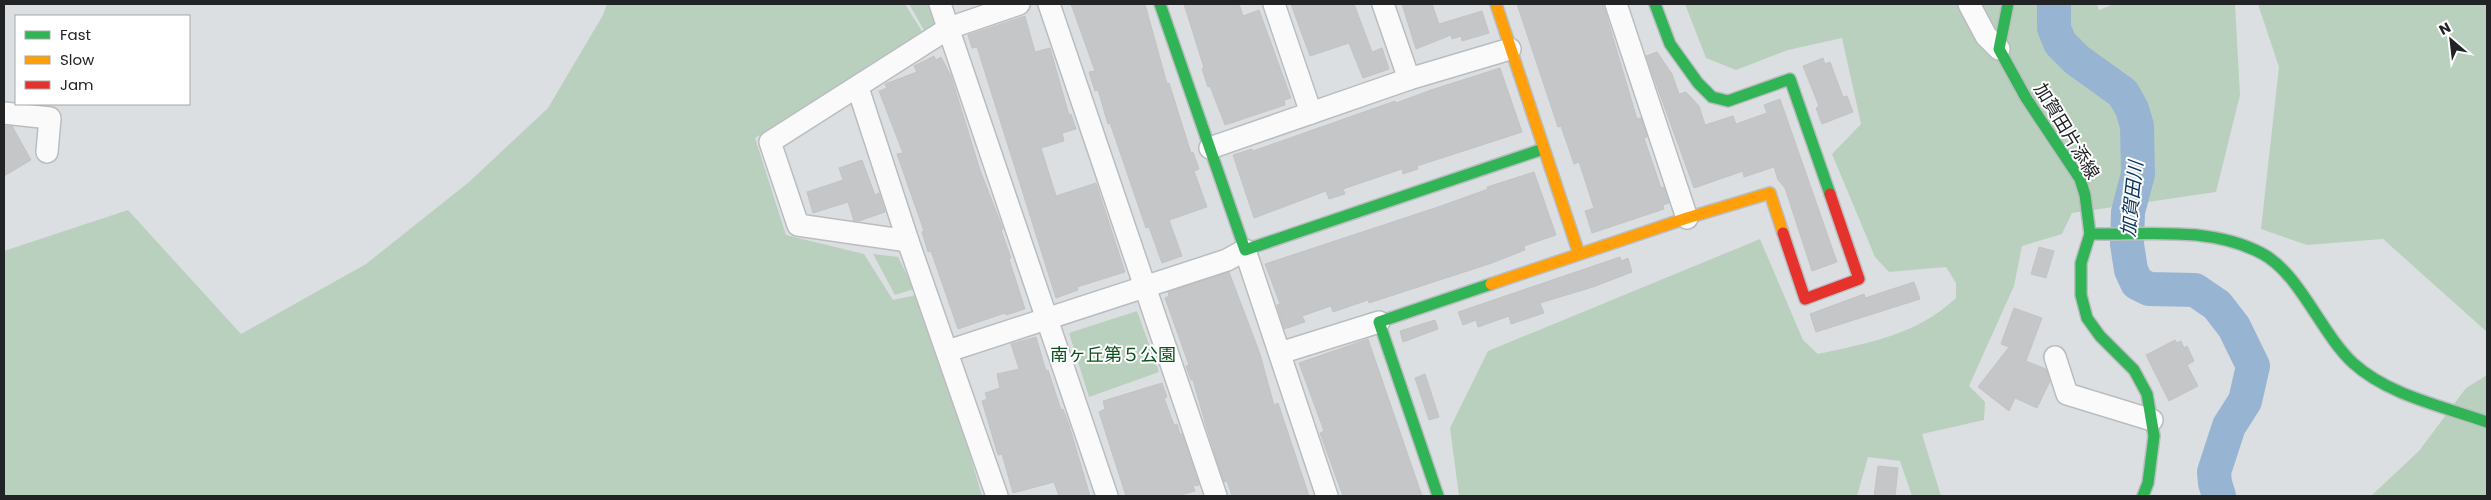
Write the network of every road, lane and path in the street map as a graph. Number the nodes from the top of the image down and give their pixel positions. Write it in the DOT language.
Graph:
graph roads {
  1 [pos="940,4"];
  2 [pos="1019,4"];
  3 [pos="1050,4"];
  4 [pos="1160,4"];
  5 [pos="1274,4"];
  6 [pos="1384,4"];
  7 [pos="1496,4"];
  8 [pos="1616,4"];
  9 [pos="1655,4"];
  10 [pos="1969,4"];
  11 [pos="2008,4"];
  12 [pos="949,28"];
  13 [pos="1510,49"];
  14 [pos="1999,49"];
  15 [pos="1409,79"];
  16 [pos="858,88"];
  17 [pos="4,112"];
  18 [pos="1311,113"];
  19 [pos="1210,148"];
  20 [pos="1543,149"];
  21 [pos="47,152"];
  22 [pos="1686,218"];
  23 [pos="2090,234"];
  24 [pos="908,241"];
  25 [pos="1246,250"];
  26 [pos="1579,254"];
  27 [pos="1144,288"];
  28 [pos="1048,319"];
  29 [pos="1379,322"];
  30 [pos="948,351"];
  31 [pos="1280,352"];
  32 [pos="2055,357"];
  33 [pos="2152,420"];
  34 [pos="2487,422"];
  35 [pos="997,496"];
  36 [pos="1107,496"];
  37 [pos="1216,496"];
  38 [pos="1326,496"];
  39 [pos="1438,496"];
  40 [pos="2143,496"];
  1 -- 12 [label="street"];
  2 -- 12 [label="street"];
  3 -- 27 [label="street"];
  4 -- 19 [label="street"];
  5 -- 18 [label="street"];
  6 -- 15 [label="street"];
  7 -- 13 [label="street"];
  8 -- 22 [label="street"];
  9 -- 22 [label="street"];
  10 -- 14 [label="street"];
  11 -- 14 [label="street"];
  12 -- 16 [label="street"];
  12 -- 28 [label="street"];
  13 -- 15 [label="street"];
  13 -- 20 [label="street"];
  14 -- 23 [label="street, 加賀田片添線"];
  15 -- 18 [label="street"];
  16 -- 24 [label="street"];
  16 -- 24 [label="street"];
  17 -- 21 [label="street"];
  18 -- 19 [label="street"];
  19 -- 25 [label="street"];
  20 -- 25 [label="street"];
  20 -- 26 [label="street"];
  22 -- 26 [label="street"];
  23 -- 33 [label="street, 加賀田片添線"];
  23 -- 34 [label="street"];
  24 -- 30 [label="street"];
  25 -- 27 [label="street"];
  25 -- 31 [label="street"];
  26 -- 29 [label="street"];
  27 -- 28 [label="street"];
  27 -- 37 [label="street"];
  28 -- 30 [label="street"];
  28 -- 36 [label="street"];
  29 -- 31 [label="street"];
  29 -- 39 [label="street"];
  30 -- 35 [label="street"];
  31 -- 38 [label="street"];
  32 -- 33 [label="street"];
  33 -- 40 [label="street, 加賀田片添線"];
}
